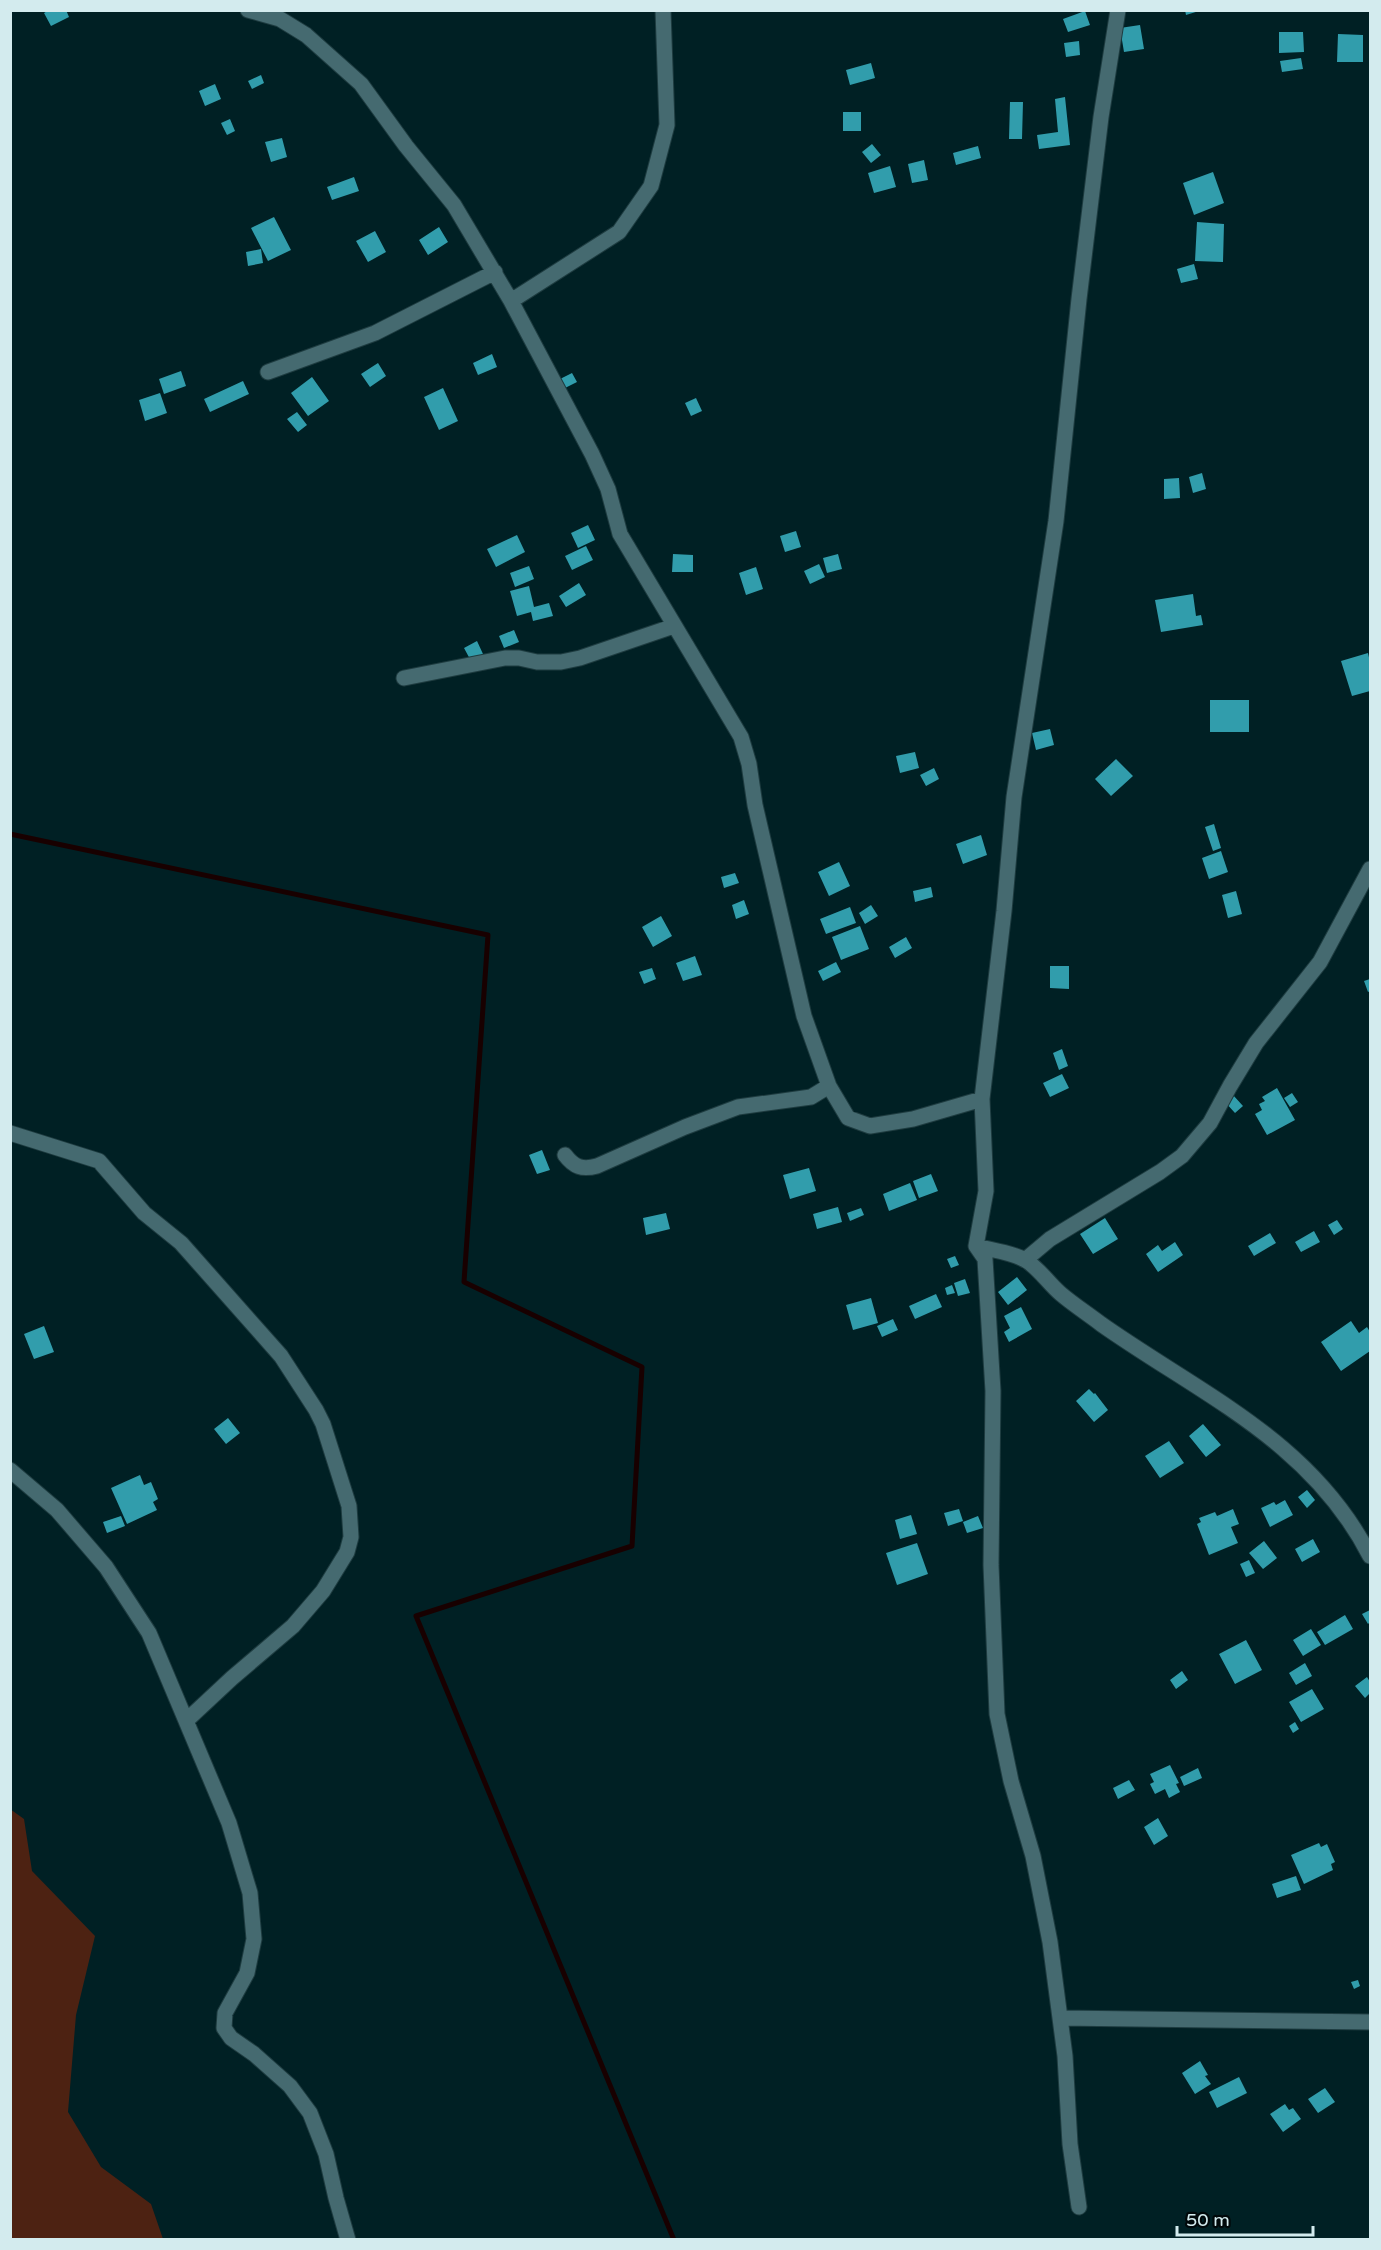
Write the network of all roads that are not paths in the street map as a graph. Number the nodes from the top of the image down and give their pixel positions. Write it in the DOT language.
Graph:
graph roads {
  1 [pos="248,10"];
  2 [pos="663,10"];
  3 [pos="1118,10"];
  4 [pos="495,272"];
  5 [pos="511,301"];
  6 [pos="268,372"];
  7 [pos="674,626"];
  8 [pos="404,678"];
  9 [pos="1371,869"];
  10 [pos="829,1086"];
  11 [pos="982,1099"];
  12 [pos="10,1133"];
  13 [pos="565,1155"];
  14 [pos="976,1246"];
  15 [pos="1025,1260"];
  16 [pos="10,1470"];
  17 [pos="1371,1556"];
  18 [pos="187,1720"];
  19 [pos="1060,2019"];
  20 [pos="1371,2022"];
  21 [pos="1079,2207"];
  22 [pos="348,2240"];
  1 -- 4 [label="street"];
  2 -- 5 [label="street"];
  3 -- 11 [label="street"];
  4 -- 5 [label="street"];
  4 -- 6 [label="street"];
  5 -- 7 [label="street"];
  7 -- 8 [label="street"];
  7 -- 10 [label="street"];
  9 -- 15 [label="street"];
  10 -- 11 [label="street"];
  10 -- 13 [label="street"];
  11 -- 14 [label="street"];
  12 -- 18 [label="street"];
  14 -- 15 [label="street"];
  14 -- 19 [label="street"];
  15 -- 17 [label="street"];
  16 -- 18 [label="street"];
  18 -- 22 [label="street"];
  19 -- 20 [label="street"];
  19 -- 21 [label="street"];
}
